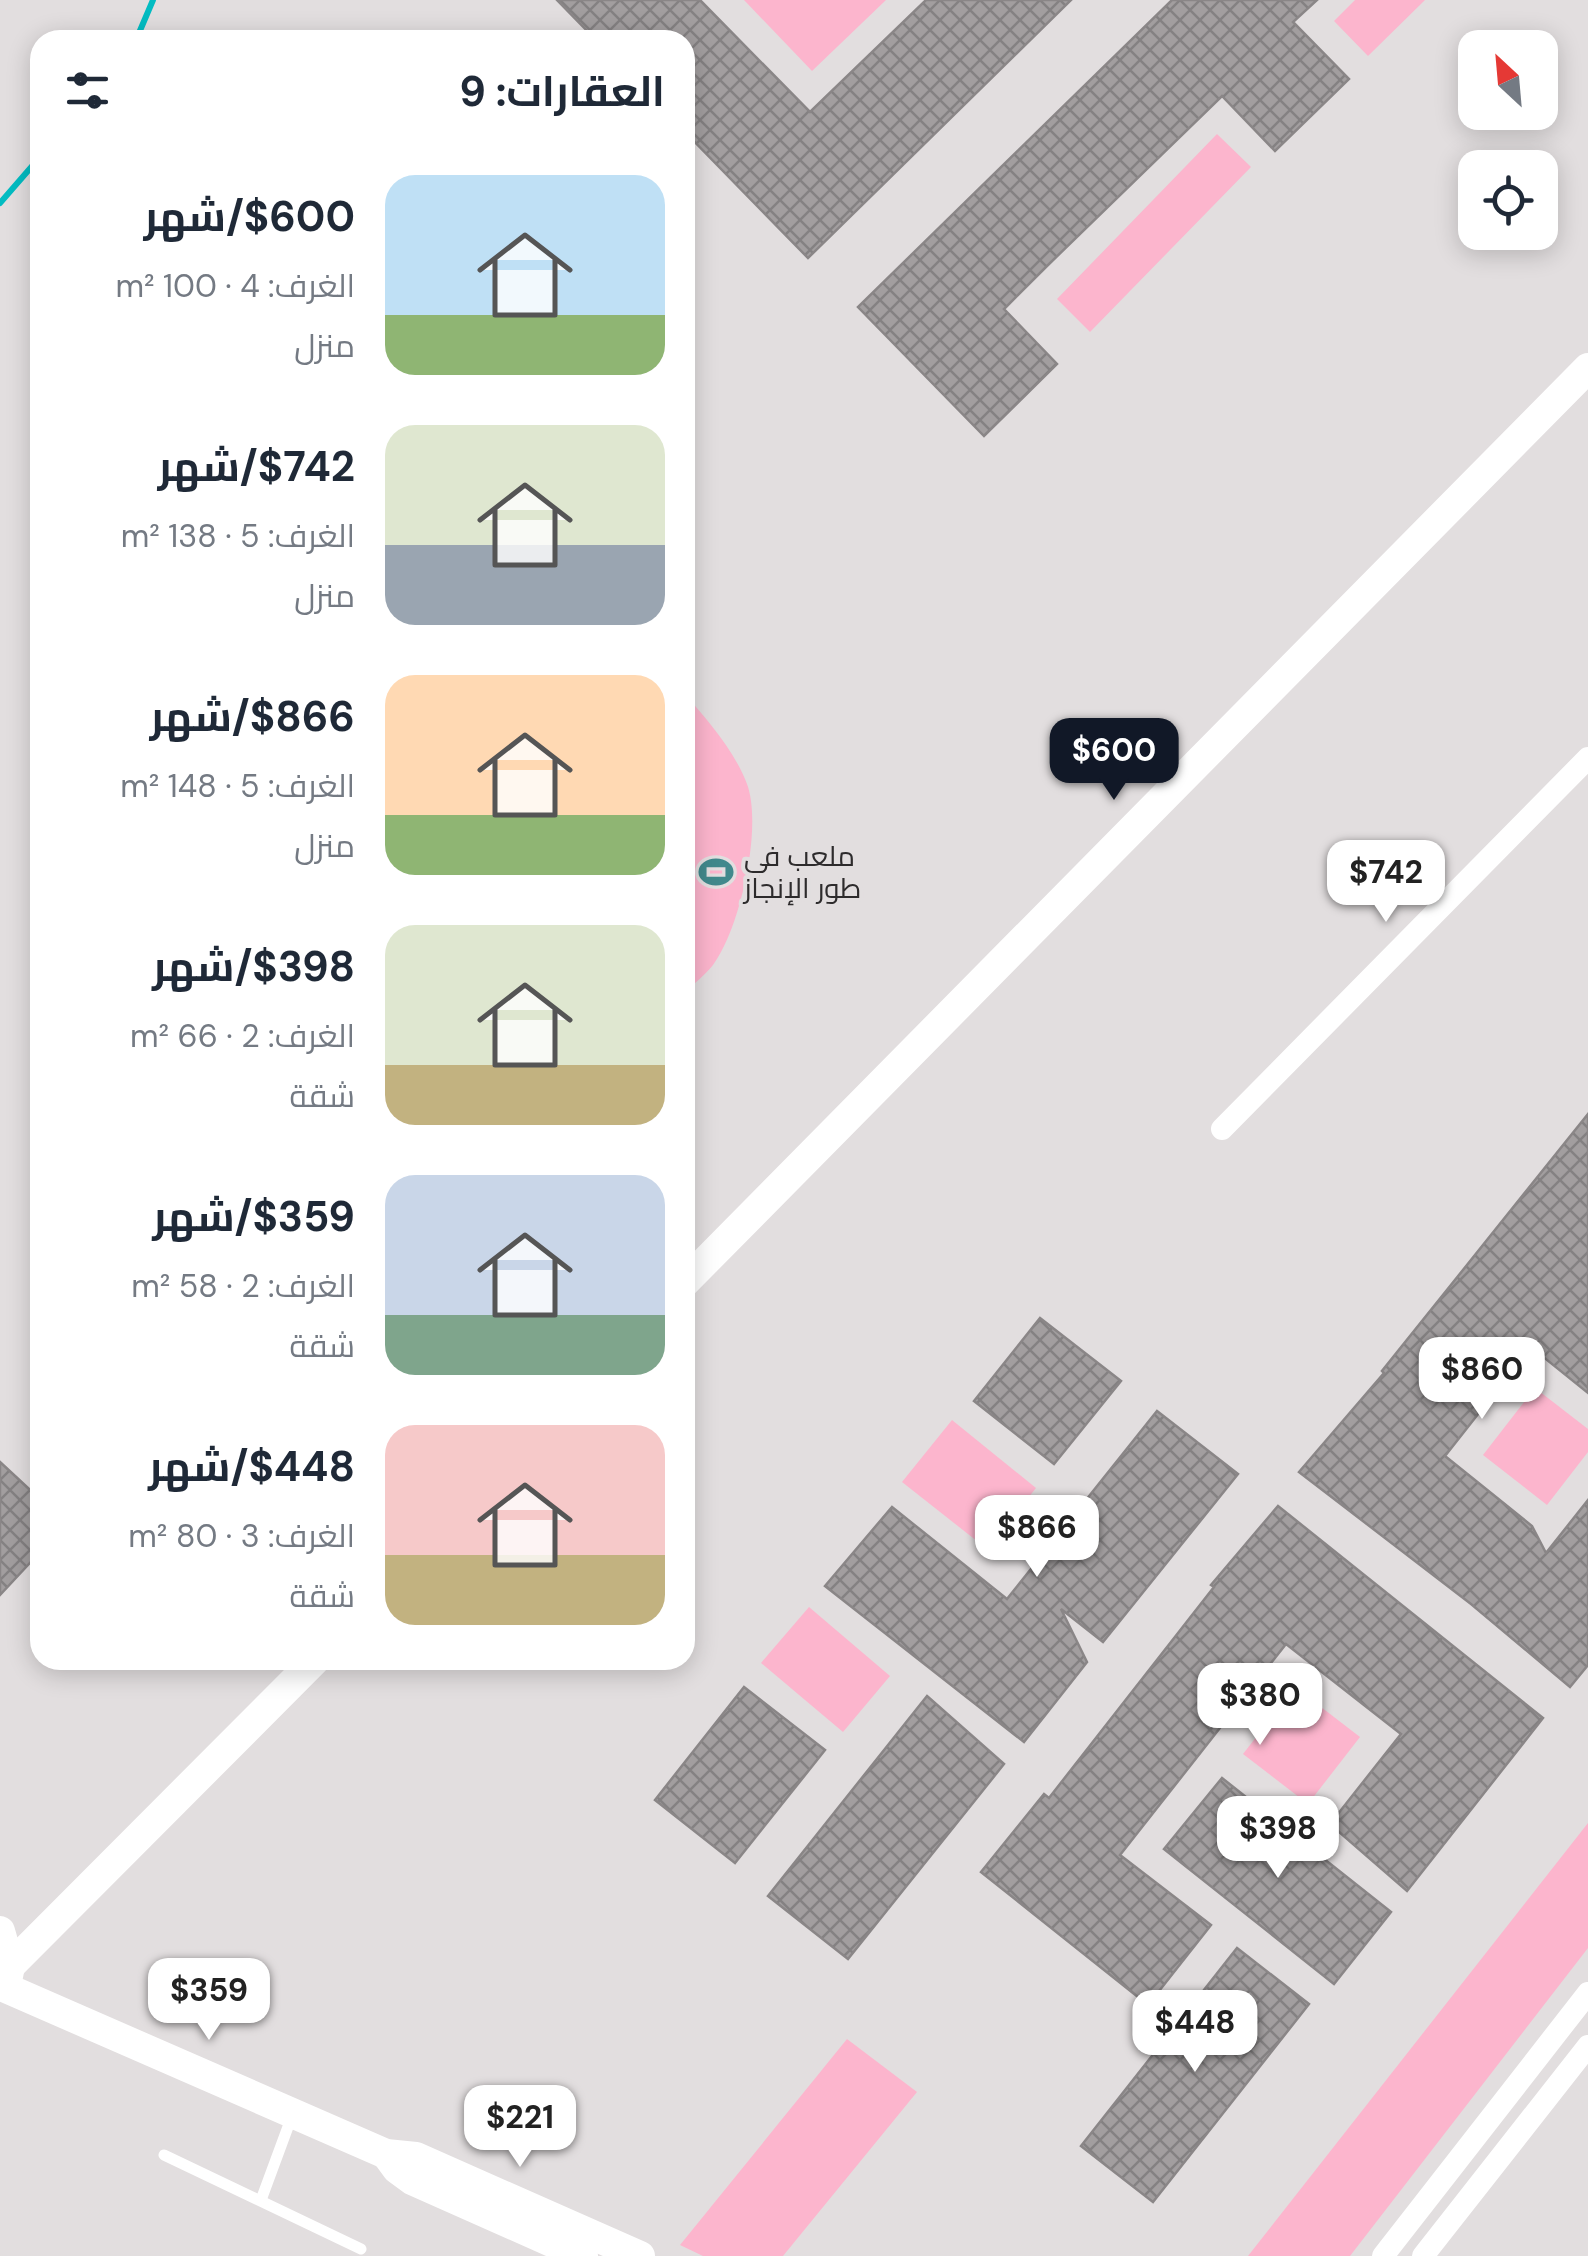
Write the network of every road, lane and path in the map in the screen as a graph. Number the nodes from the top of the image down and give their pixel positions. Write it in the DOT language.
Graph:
graph roads {
  1 [pos="1588,368"];
  2 [pos="1588,758"];
  3 [pos="1222,1129"];
  4 [pos="695,1272"];
  5 [pos="305,1670"];
  6 [pos="0,1931"];
  7 [pos="5,1986"];
  8 [pos="1588,1993"];
  9 [pos="1588,2046"];
  10 [pos="293,2112"];
  11 [pos="386,2154"];
  12 [pos="164,2155"];
  13 [pos="262,2200"];
  14 [pos="361,2249"];
  15 [pos="583,2256"];
  16 [pos="640,2256"];
  17 [pos="1383,2256"];
  18 [pos="1423,2256"];
  1 -- 4 [label="street"];
  2 -- 3 [label="street"];
  5 -- 7 [label="street"];
  6 -- 7 [label="street"];
  7 -- 10 [label="street"];
  8 -- 17 [label="street"];
  9 -- 18 [label="street"];
  10 -- 11 [label="street"];
  10 -- 13 [label="lane"];
  11 -- 15 [label="street"];
  11 -- 16 [label="street"];
  12 -- 13 [label="lane"];
  13 -- 14 [label="lane"];
}
